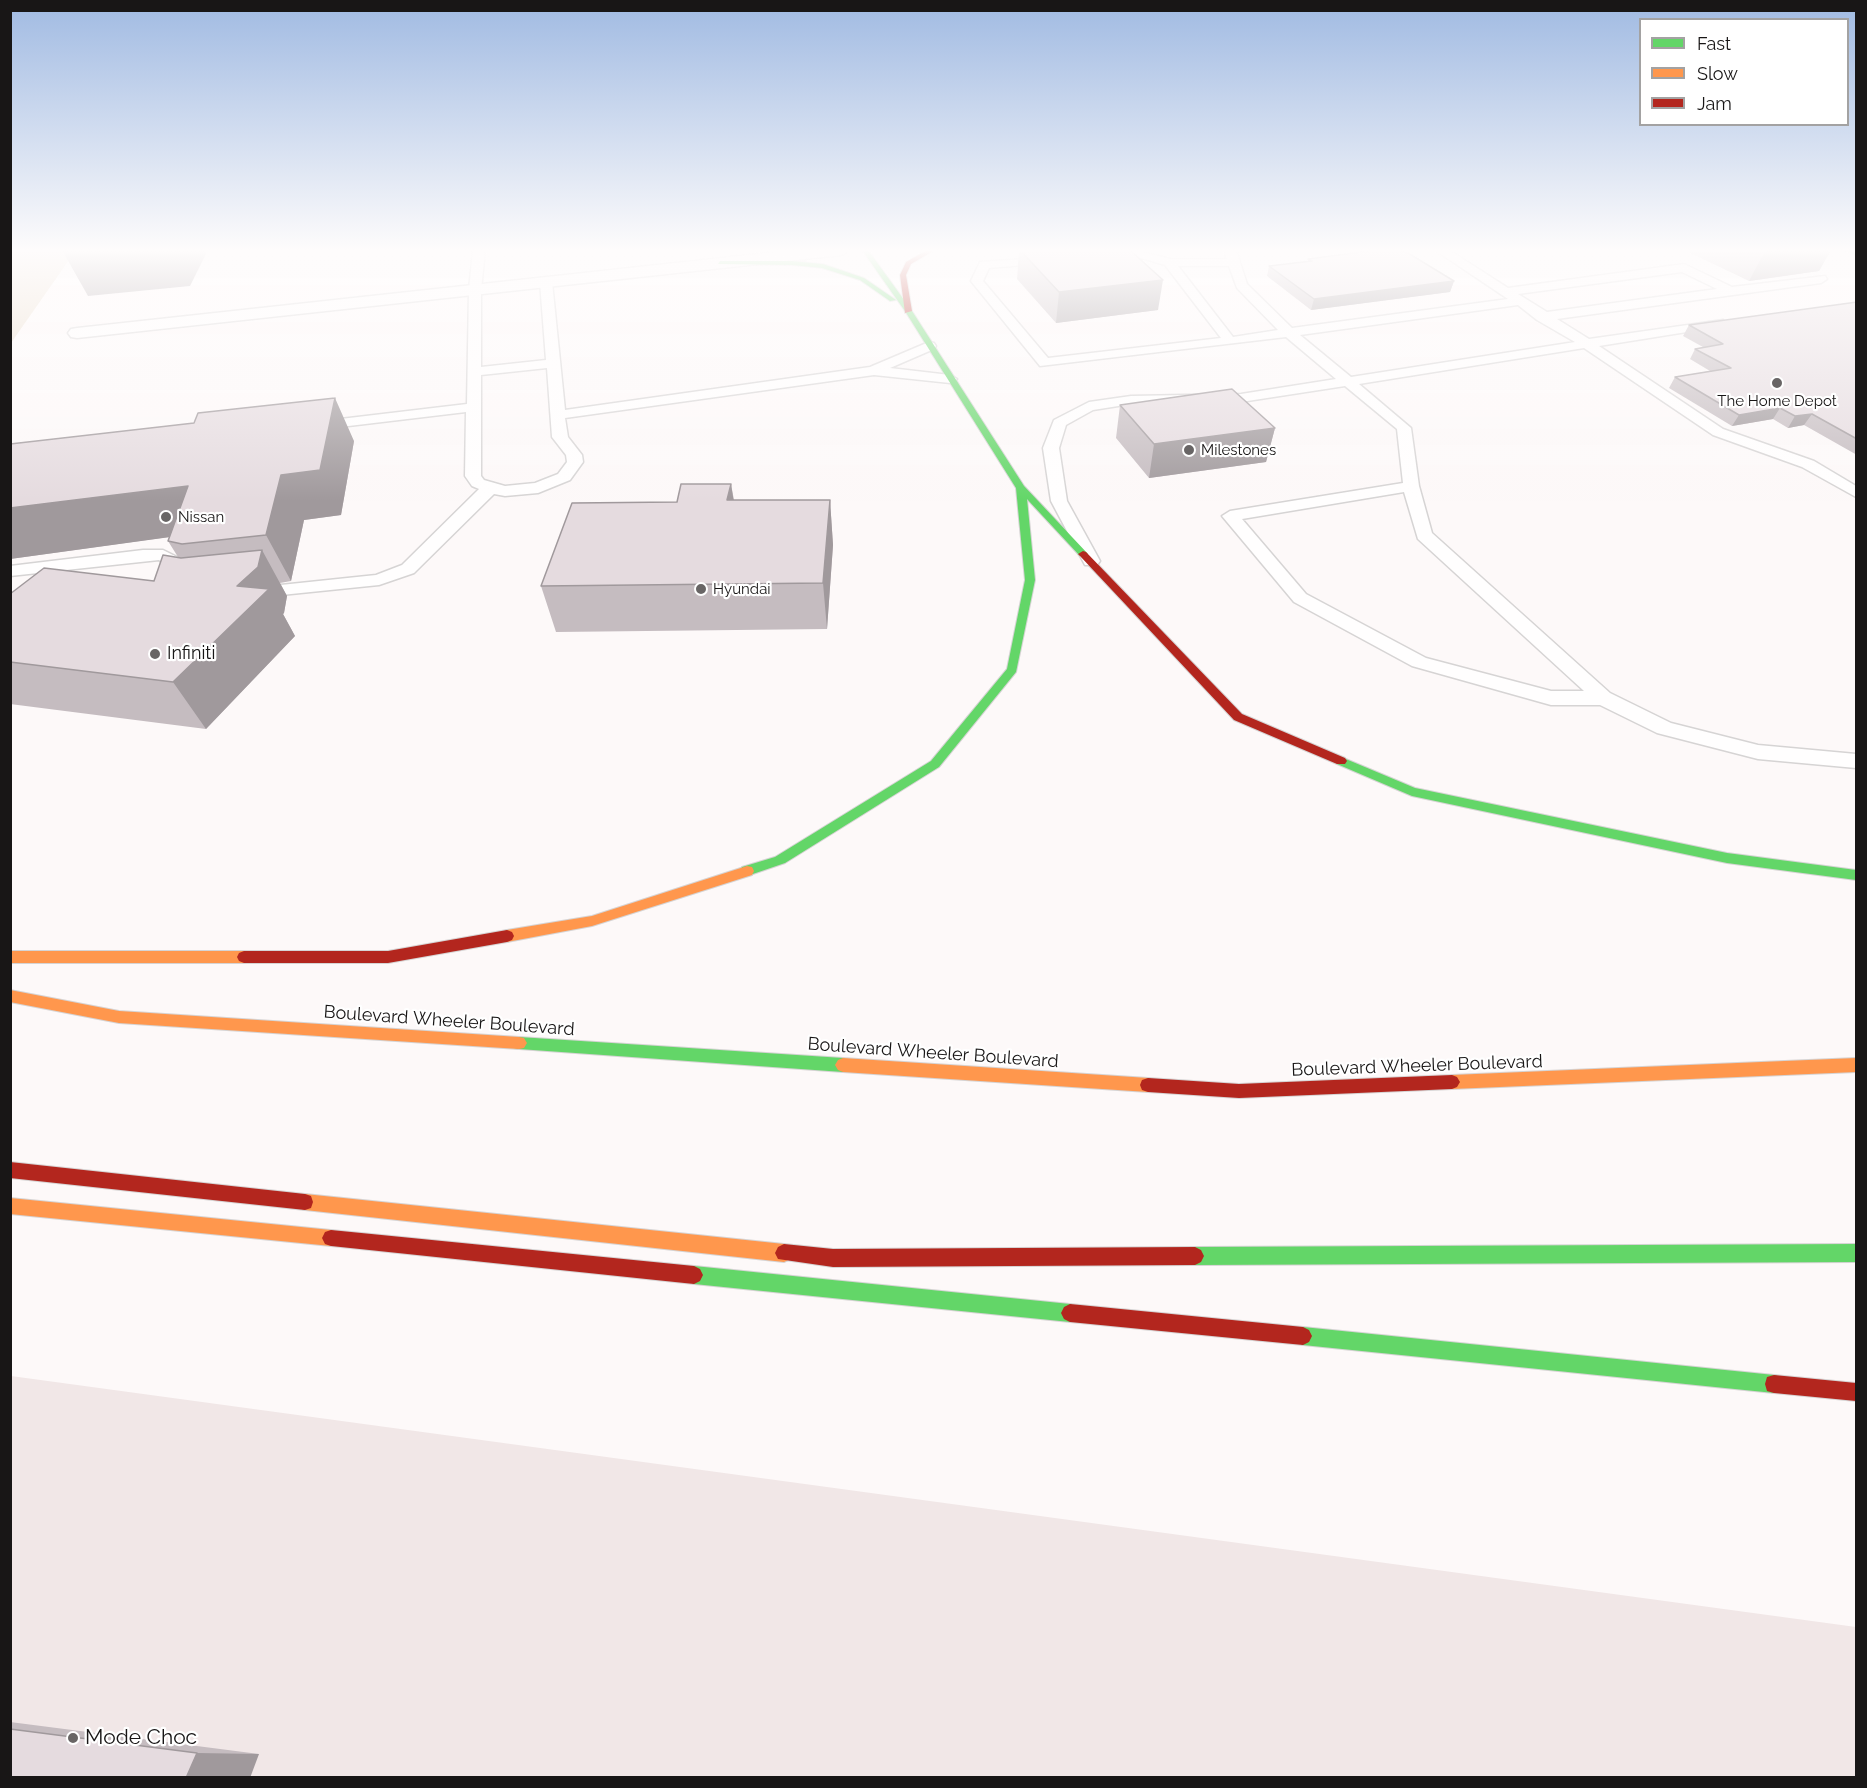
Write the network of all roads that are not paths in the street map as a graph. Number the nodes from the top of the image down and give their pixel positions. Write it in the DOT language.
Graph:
graph roads {
  1 [pos="474,333"];
  2 [pos="550,333"];
  3 [pos="921,333"];
  4 [pos="1020,333"];
  5 [pos="1224,333"];
  6 [pos="1280,333"];
  7 [pos="1291,333"];
  8 [pos="1570,333"];
  9 [pos="1650,333"];
  10 [pos="1230,341"];
  11 [pos="1586,343"];
  12 [pos="929,346"];
  13 [pos="553,363"];
  14 [pos="873,371"];
  15 [pos="474,372"];
  16 [pos="950,380"];
  17 [pos="1347,381"];
  18 [pos="474,407"];
  19 [pos="557,415"];
  20 [pos="300,428"];
  21 [pos="1411,486"];
  22 [pos="489,488"];
  23 [pos="1021,488"];
  24 [pos="1857,492"];
  25 [pos="1093,564"];
  26 [pos="10,571"];
  27 [pos="186,593"];
  28 [pos="234,595"];
  29 [pos="1603,698"];
  30 [pos="1857,761"];
  31 [pos="1857,875"];
  32 [pos="10,957"];
  33 [pos="10,996"];
  34 [pos="1857,1065"];
  35 [pos="10,1170"];
  36 [pos="10,1206"];
  37 [pos="1857,1253"];
  38 [pos="1857,1392"];
  1 -- 15 [label="lane"];
  2 -- 13 [label="lane"];
  3 -- 12 [label="main road"];
  4 -- 10 [label="lane"];
  5 -- 10 [label="lane"];
  6 -- 10 [label="lane"];
  7 -- 17 [label="lane"];
  8 -- 11 [label="lane"];
  9 -- 11 [label="lane"];
  11 -- 17 [label="lane"];
  11 -- 24 [label="lane"];
  12 -- 14 [label="lane"];
  12 -- 16 [label="main road"];
  13 -- 15 [label="lane"];
  13 -- 19 [label="lane"];
  14 -- 16 [label="lane"];
  14 -- 19 [label="lane"];
  15 -- 18 [label="lane"];
  16 -- 23 [label="main road"];
  17 -- 21 [label="lane"];
  17 -- 25 [label="lane"];
  18 -- 20 [label="lane"];
  18 -- 22 [label="lane"];
  19 -- 22 [label="lane"];
  21 -- 29 [label="lane"];
  21 -- 29 [label="lane"];
  22 -- 28 [label="lane"];
  23 -- 25 [label="main road"];
  23 -- 32 [label="main road"];
  25 -- 31 [label="main road"];
  26 -- 27 [label="lane"];
  29 -- 30 [label="lane"];
  33 -- 34 [label="main road, Boulevard Wheeler Boulevard"];
  35 -- 37 [label="main road"];
  36 -- 38 [label="main road"];
}
